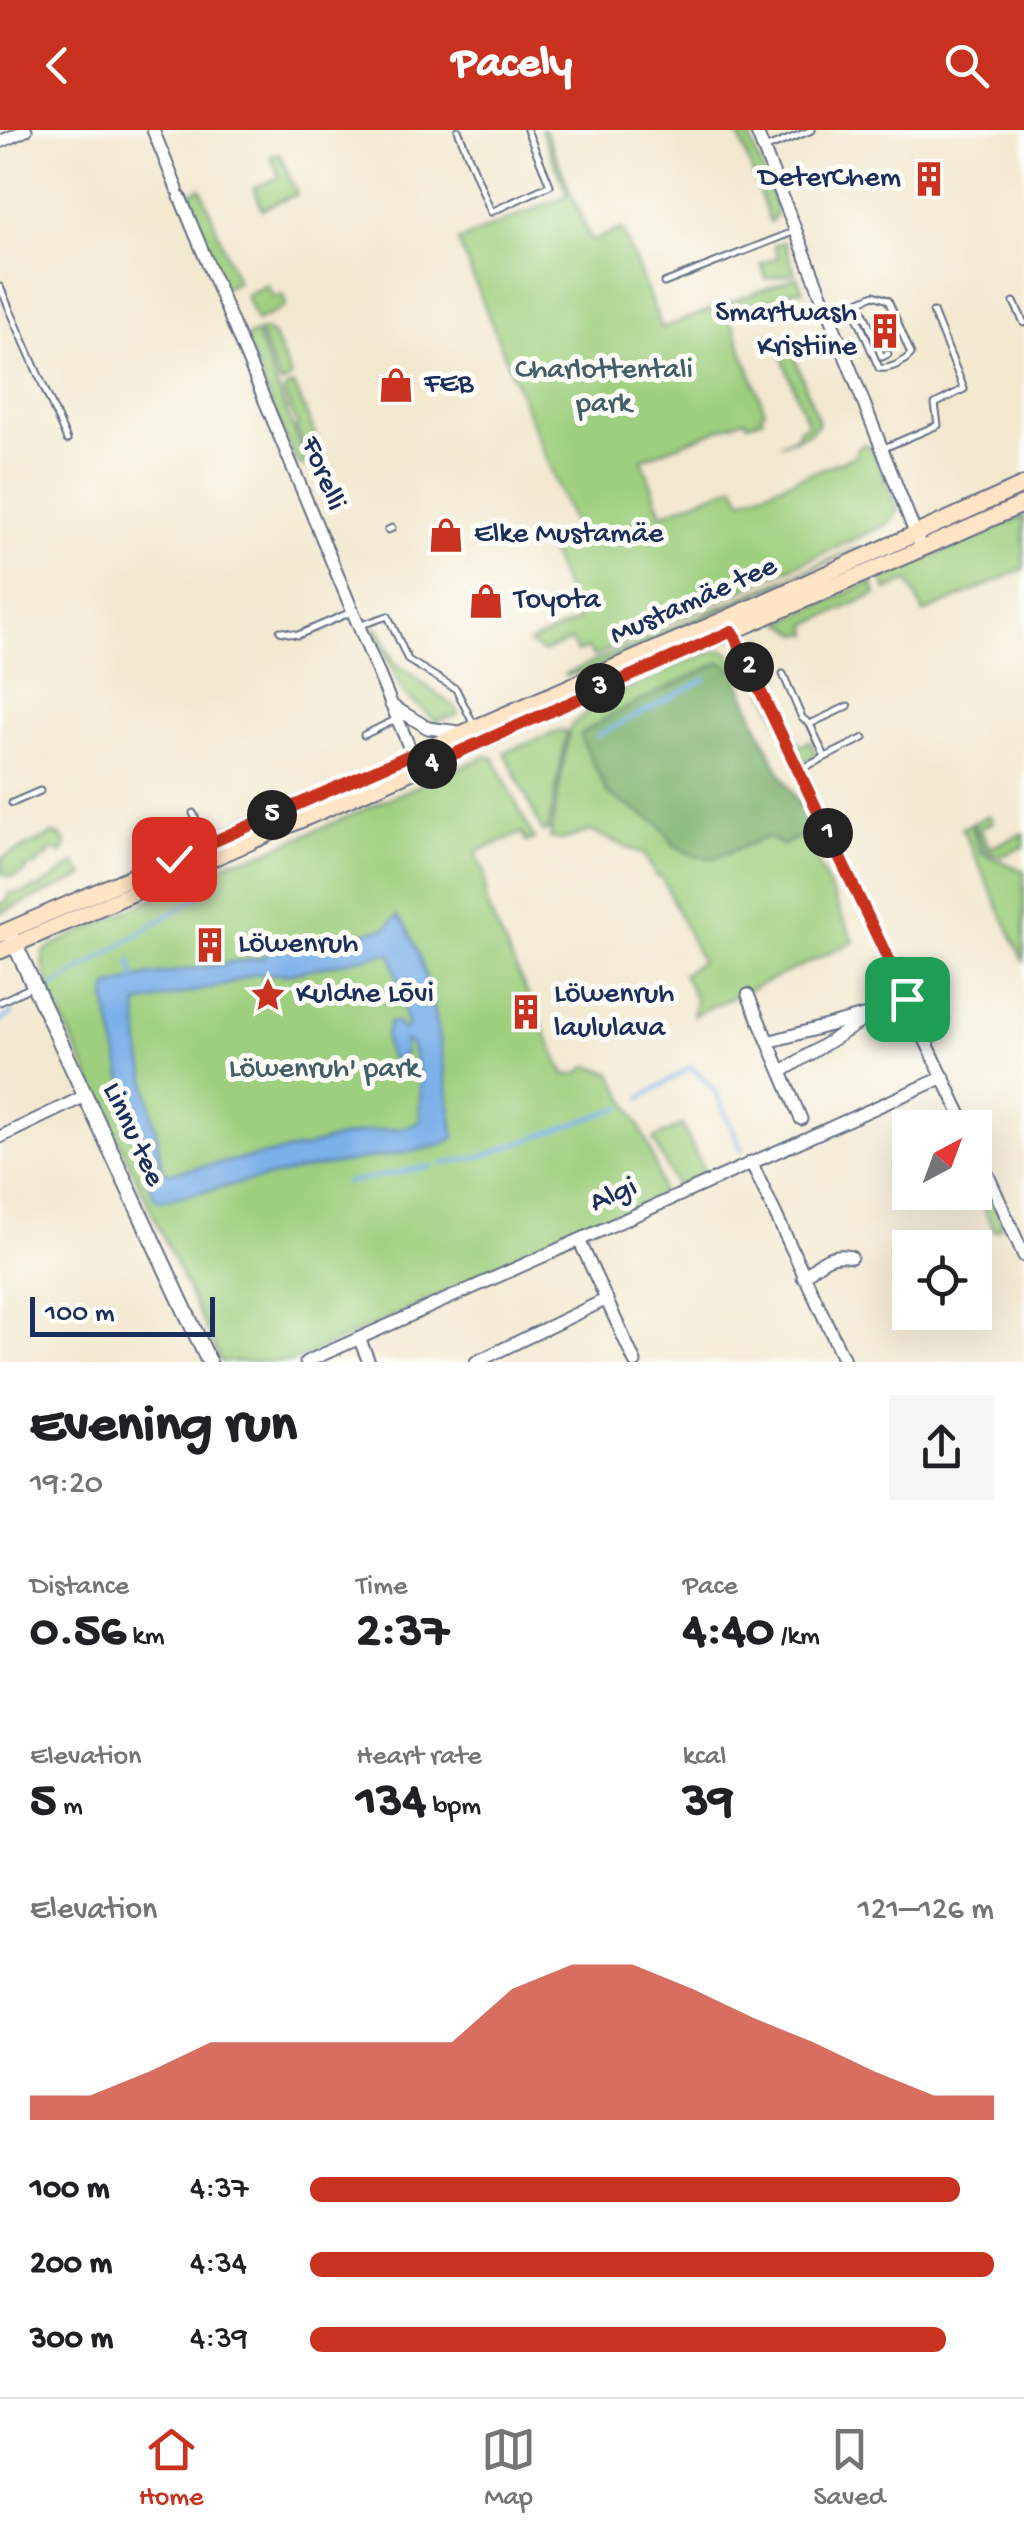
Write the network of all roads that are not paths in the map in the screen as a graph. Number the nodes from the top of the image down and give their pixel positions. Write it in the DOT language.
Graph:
graph roads {
  1 [pos="26,130"];
  2 [pos="153,130"];
  3 [pos="458,130"];
  4 [pos="527,130"];
  5 [pos="756,130"];
  6 [pos="812,130"];
  7 [pos="0,142"];
  8 [pos="763,150"];
  9 [pos="796,231"];
  10 [pos="664,284"];
  11 [pos="0,287"];
  12 [pos="1014,302"];
  13 [pos="854,310"];
  14 [pos="933,312"];
  15 [pos="831,320"];
  16 [pos="1024,323"];
  17 [pos="896,342"];
  18 [pos="906,342"];
  19 [pos="900,349"];
  20 [pos="875,364"];
  21 [pos="67,440"];
  22 [pos="881,449"];
  23 [pos="1024,485"];
  24 [pos="1024,504"];
  25 [pos="918,540"];
  26 [pos="352,612"];
  27 [pos="358,626"];
  28 [pos="280,630"];
  29 [pos="732,631"];
  30 [pos="783,674"];
  31 [pos="391,705"];
  32 [pos="848,706"];
  33 [pos="397,719"];
  34 [pos="810,724"];
  35 [pos="468,730"];
  36 [pos="364,735"];
  37 [pos="864,738"];
  38 [pos="826,758"];
  39 [pos="415,762"];
  40 [pos="798,771"];
  41 [pos="40,790"];
  42 [pos="12,802"];
  43 [pos="193,812"];
  44 [pos="207,844"];
  45 [pos="6,940"];
  46 [pos="34,986"];
  47 [pos="748,995"];
  48 [pos="907,999"];
  49 [pos="0,1002"];
  50 [pos="874,1014"];
  51 [pos="768,1042"];
  52 [pos="781,1072"];
  53 [pos="944,1077"];
  54 [pos="83,1097"];
  55 [pos="959,1110"];
  56 [pos="801,1120"];
  57 [pos="0,1137"];
  58 [pos="751,1162"];
  59 [pos="992,1184"];
  60 [pos="579,1240"];
  61 [pos="1024,1256"];
  62 [pos="851,1257"];
  63 [pos="803,1276"];
  64 [pos="607,1300"];
  65 [pos="359,1338"];
  66 [pos="208,1362"];
  67 [pos="306,1362"];
  68 [pos="369,1362"];
  69 [pos="476,1362"];
  70 [pos="635,1362"];
  71 [pos="846,1362"];
  1 -- 7 [label="street"];
  2 -- 26 [label="street, Forelli"];
  3 -- 4 [label="lane"];
  5 -- 8 [label="street"];
  6 -- 8 [label="lane"];
  8 -- 9 [label="street"];
  9 -- 10 [label="lane"];
  9 -- 15 [label="street"];
  11 -- 21 [label="lane"];
  12 -- 16 [label="lane"];
  13 -- 15 [label="lane"];
  13 -- 18 [label="lane"];
  13 -- 20 [label="lane"];
  13 -- 20 [label="lane"];
  14 -- 22 [label="lane"];
  15 -- 22 [label="street"];
  17 -- 18 [label="lane"];
  18 -- 19 [label="lane"];
  18 -- 20 [label="lane"];
  22 -- 25 [label="street"];
  23 -- 25 [label="main road, Mustamäe tee"];
  24 -- 25 [label="main road, Mustamäe tee"];
  25 -- 29 [label="main road, Mustamäe tee"];
  25 -- 35 [label="main road, Mustamäe tee"];
  26 -- 27 [label="street, Forelli"];
  26 -- 28 [label="lane"];
  27 -- 31 [label="street, Forelli"];
  27 -- 35 [label="lane"];
  29 -- 39 [label="main road, Mustamäe tee"];
  29 -- 40 [label="street"];
  30 -- 34 [label="lane"];
  31 -- 33 [label="street, Forelli"];
  31 -- 35 [label="street"];
  32 -- 34 [label="lane"];
  33 -- 36 [label="lane"];
  33 -- 39 [label="street, Forelli"];
  34 -- 38 [label="lane"];
  35 -- 39 [label="main road, Mustamäe tee"];
  37 -- 38 [label="lane"];
  38 -- 40 [label="lane"];
  39 -- 44 [label="main road, Mustamäe tee"];
  39 -- 45 [label="main road, Mustamäe tee"];
  40 -- 48 [label="street"];
  41 -- 42 [label="lane"];
  43 -- 44 [label="lane"];
  44 -- 45 [label="main road, Mustamäe tee"];
  45 -- 46 [label="street, Linnu tee"];
  46 -- 49 [label="lane"];
  46 -- 54 [label="street, Linnu tee"];
  47 -- 51 [label="street"];
  48 -- 50 [label="street"];
  48 -- 53 [label="street"];
  50 -- 51 [label="street"];
  50 -- 52 [label="street"];
  51 -- 52 [label="street"];
  52 -- 56 [label="street"];
  53 -- 55 [label="street"];
  53 -- 58 [label="street, Algi"];
  54 -- 57 [label="street"];
  54 -- 66 [label="street, Linnu tee"];
  58 -- 60 [label="street, Algi"];
  58 -- 63 [label="street"];
  59 -- 61 [label="street"];
  60 -- 64 [label="street"];
  60 -- 65 [label="street, Algi"];
  62 -- 63 [label="street"];
  63 -- 71 [label="street"];
  64 -- 69 [label="street"];
  64 -- 70 [label="street"];
  65 -- 67 [label="street, Algi"];
  65 -- 68 [label="street"];
}
